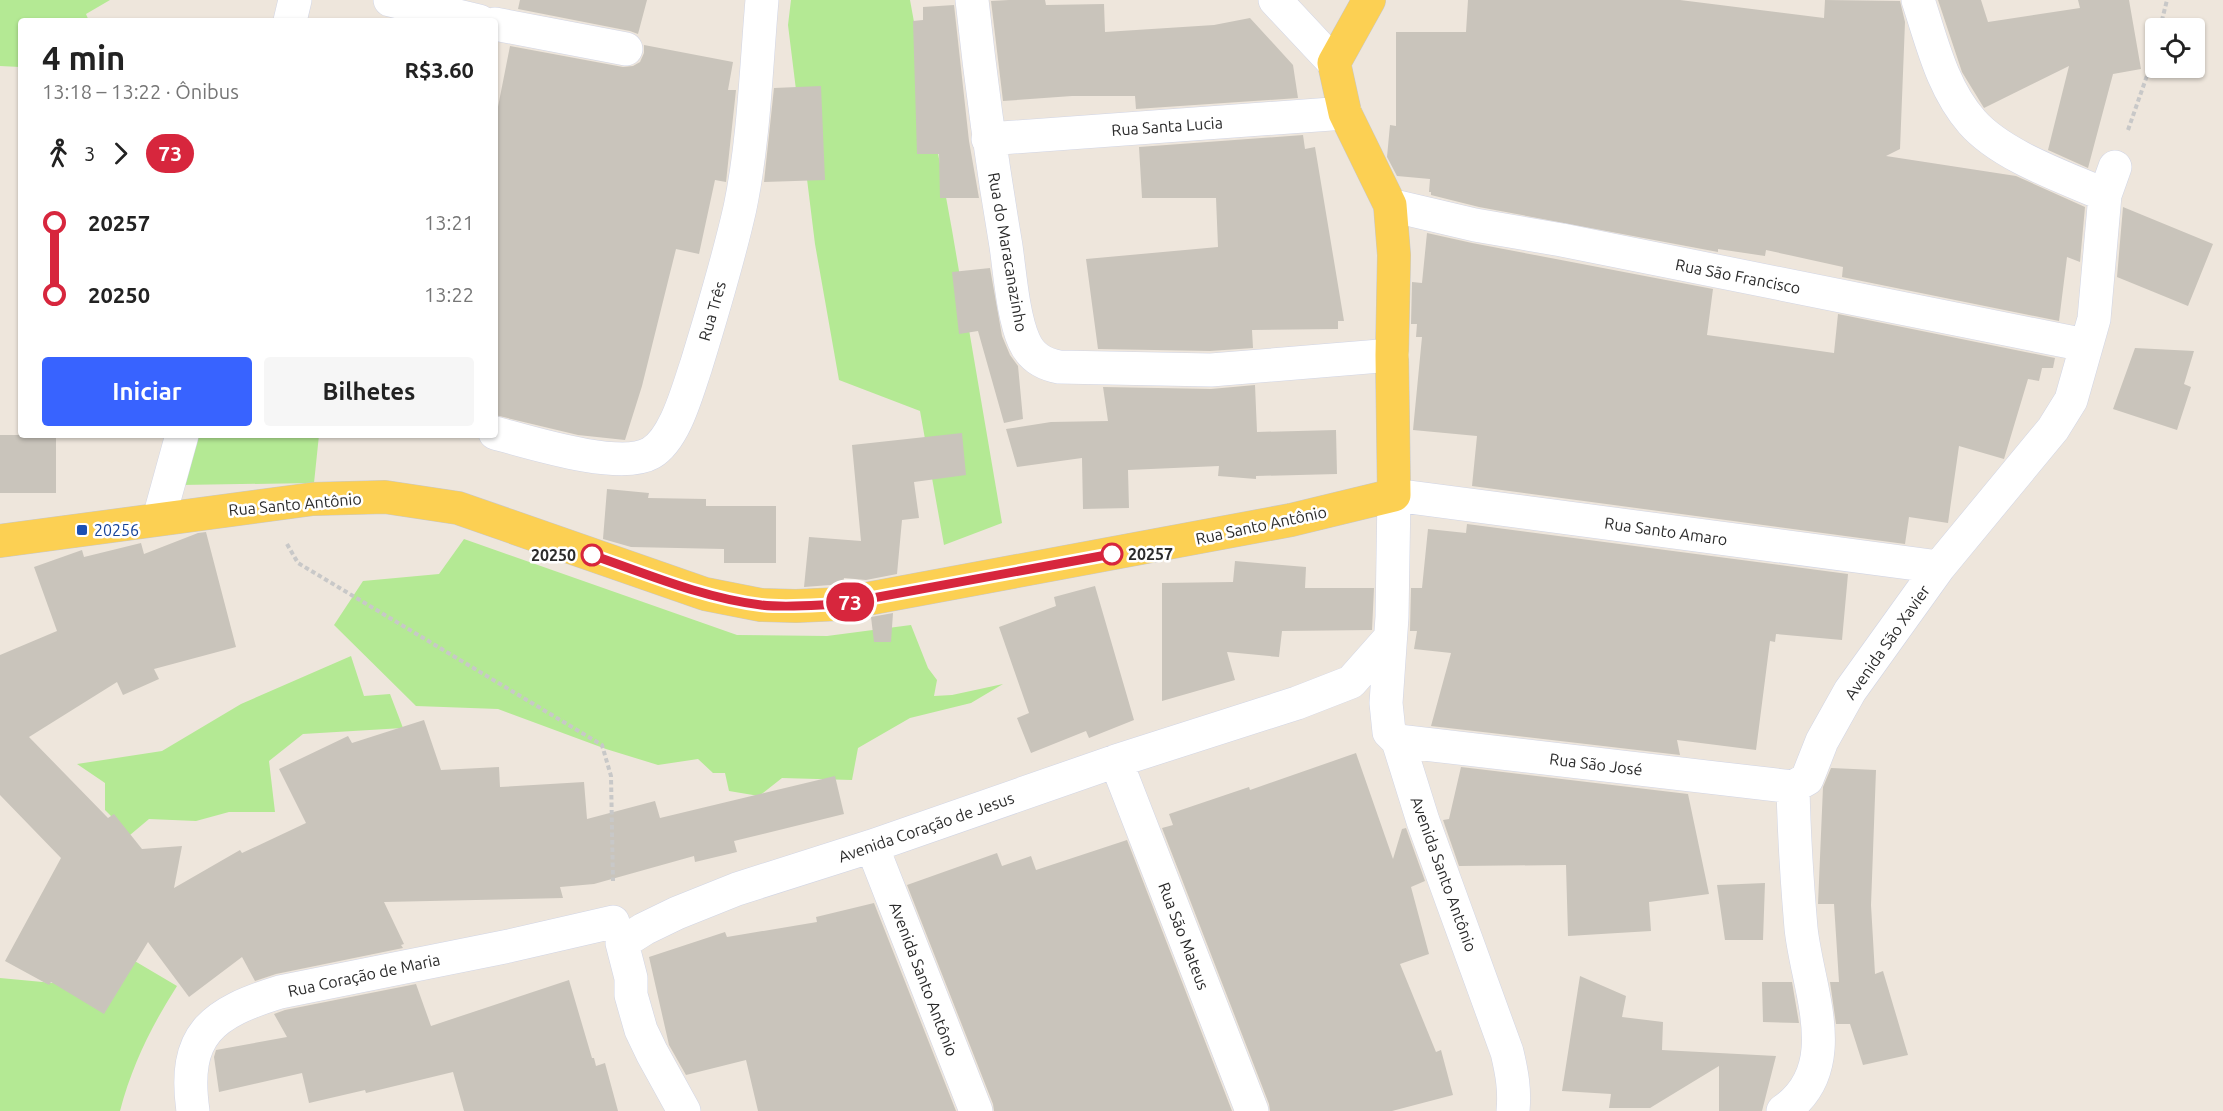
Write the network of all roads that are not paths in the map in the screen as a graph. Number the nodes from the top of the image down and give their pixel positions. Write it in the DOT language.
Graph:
graph roads {
  1 [pos="295,0"];
  2 [pos="390,0"];
  3 [pos="487,0"];
  4 [pos="762,0"];
  5 [pos="972,0"];
  6 [pos="1275,0"];
  7 [pos="1369,0"];
  8 [pos="1918,0"];
  9 [pos="291,18"];
  10 [pos="467,18"];
  11 [pos="481,18"];
  12 [pos="498,25"];
  13 [pos="626,49"];
  14 [pos="1334,63"];
  15 [pos="1345,113"];
  16 [pos="988,139"];
  17 [pos="1390,205"];
  18 [pos="2085,345"];
  19 [pos="1392,355"];
  20 [pos="498,434"];
  21 [pos="181,438"];
  22 [pos="1394,495"];
  23 [pos="159,518"];
  24 [pos="0,541"];
  25 [pos="1939,567"];
  26 [pos="1390,638"];
  27 [pos="1398,741"];
  28 [pos="1116,761"];
  29 [pos="1793,787"];
  30 [pos="872,846"];
  31 [pos="613,922"];
  32 [pos="193,1111"];
  33 [pos="684,1111"];
  34 [pos="976,1111"];
  35 [pos="1252,1111"];
  36 [pos="1513,1111"];
  37 [pos="1783,1111"];
  1 -- 9 [label="street"];
  2 -- 10 [label="street"];
  3 -- 11 [label="street"];
  4 -- 20 [label="street, Rua Três"];
  5 -- 16 [label="street, Rua do Maracanazinho"];
  6 -- 14 [label="street"];
  7 -- 14 [label="main road"];
  8 -- 18 [label="street, Avenida São Xavier"];
  12 -- 13 [label="street"];
  14 -- 15 [label="main road"];
  15 -- 16 [label="street, Rua Santa Lucia"];
  15 -- 17 [label="main road"];
  16 -- 19 [label="street, Rua do Maracanazinho"];
  17 -- 18 [label="street, Rua São Francisco"];
  17 -- 19 [label="main road"];
  18 -- 25 [label="street, Avenida São Xavier"];
  19 -- 22 [label="main road"];
  21 -- 23 [label="street"];
  22 -- 23 [label="main road, Rua Santo Antônio"];
  22 -- 25 [label="street, Rua Santo Amaro"];
  22 -- 26 [label="street"];
  23 -- 24 [label="main road, Rua Santo Antônio"];
  25 -- 29 [label="street, Avenida São Xavier"];
  26 -- 27 [label="street, Avenida Santo Antônio"];
  26 -- 28 [label="street, Avenida Coração de Jesus"];
  27 -- 29 [label="street, Rua São José"];
  27 -- 36 [label="street, Avenida Santo Antônio"];
  28 -- 30 [label="street, Avenida Coração de Jesus"];
  28 -- 35 [label="street, Rua São Mateus"];
  29 -- 37 [label="street"];
  30 -- 33 [label="street, Avenida Coração de Jesus"];
  30 -- 34 [label="street, Avenida Santo Antônio"];
  31 -- 32 [label="street, Rua Coração de Maria"];
}
